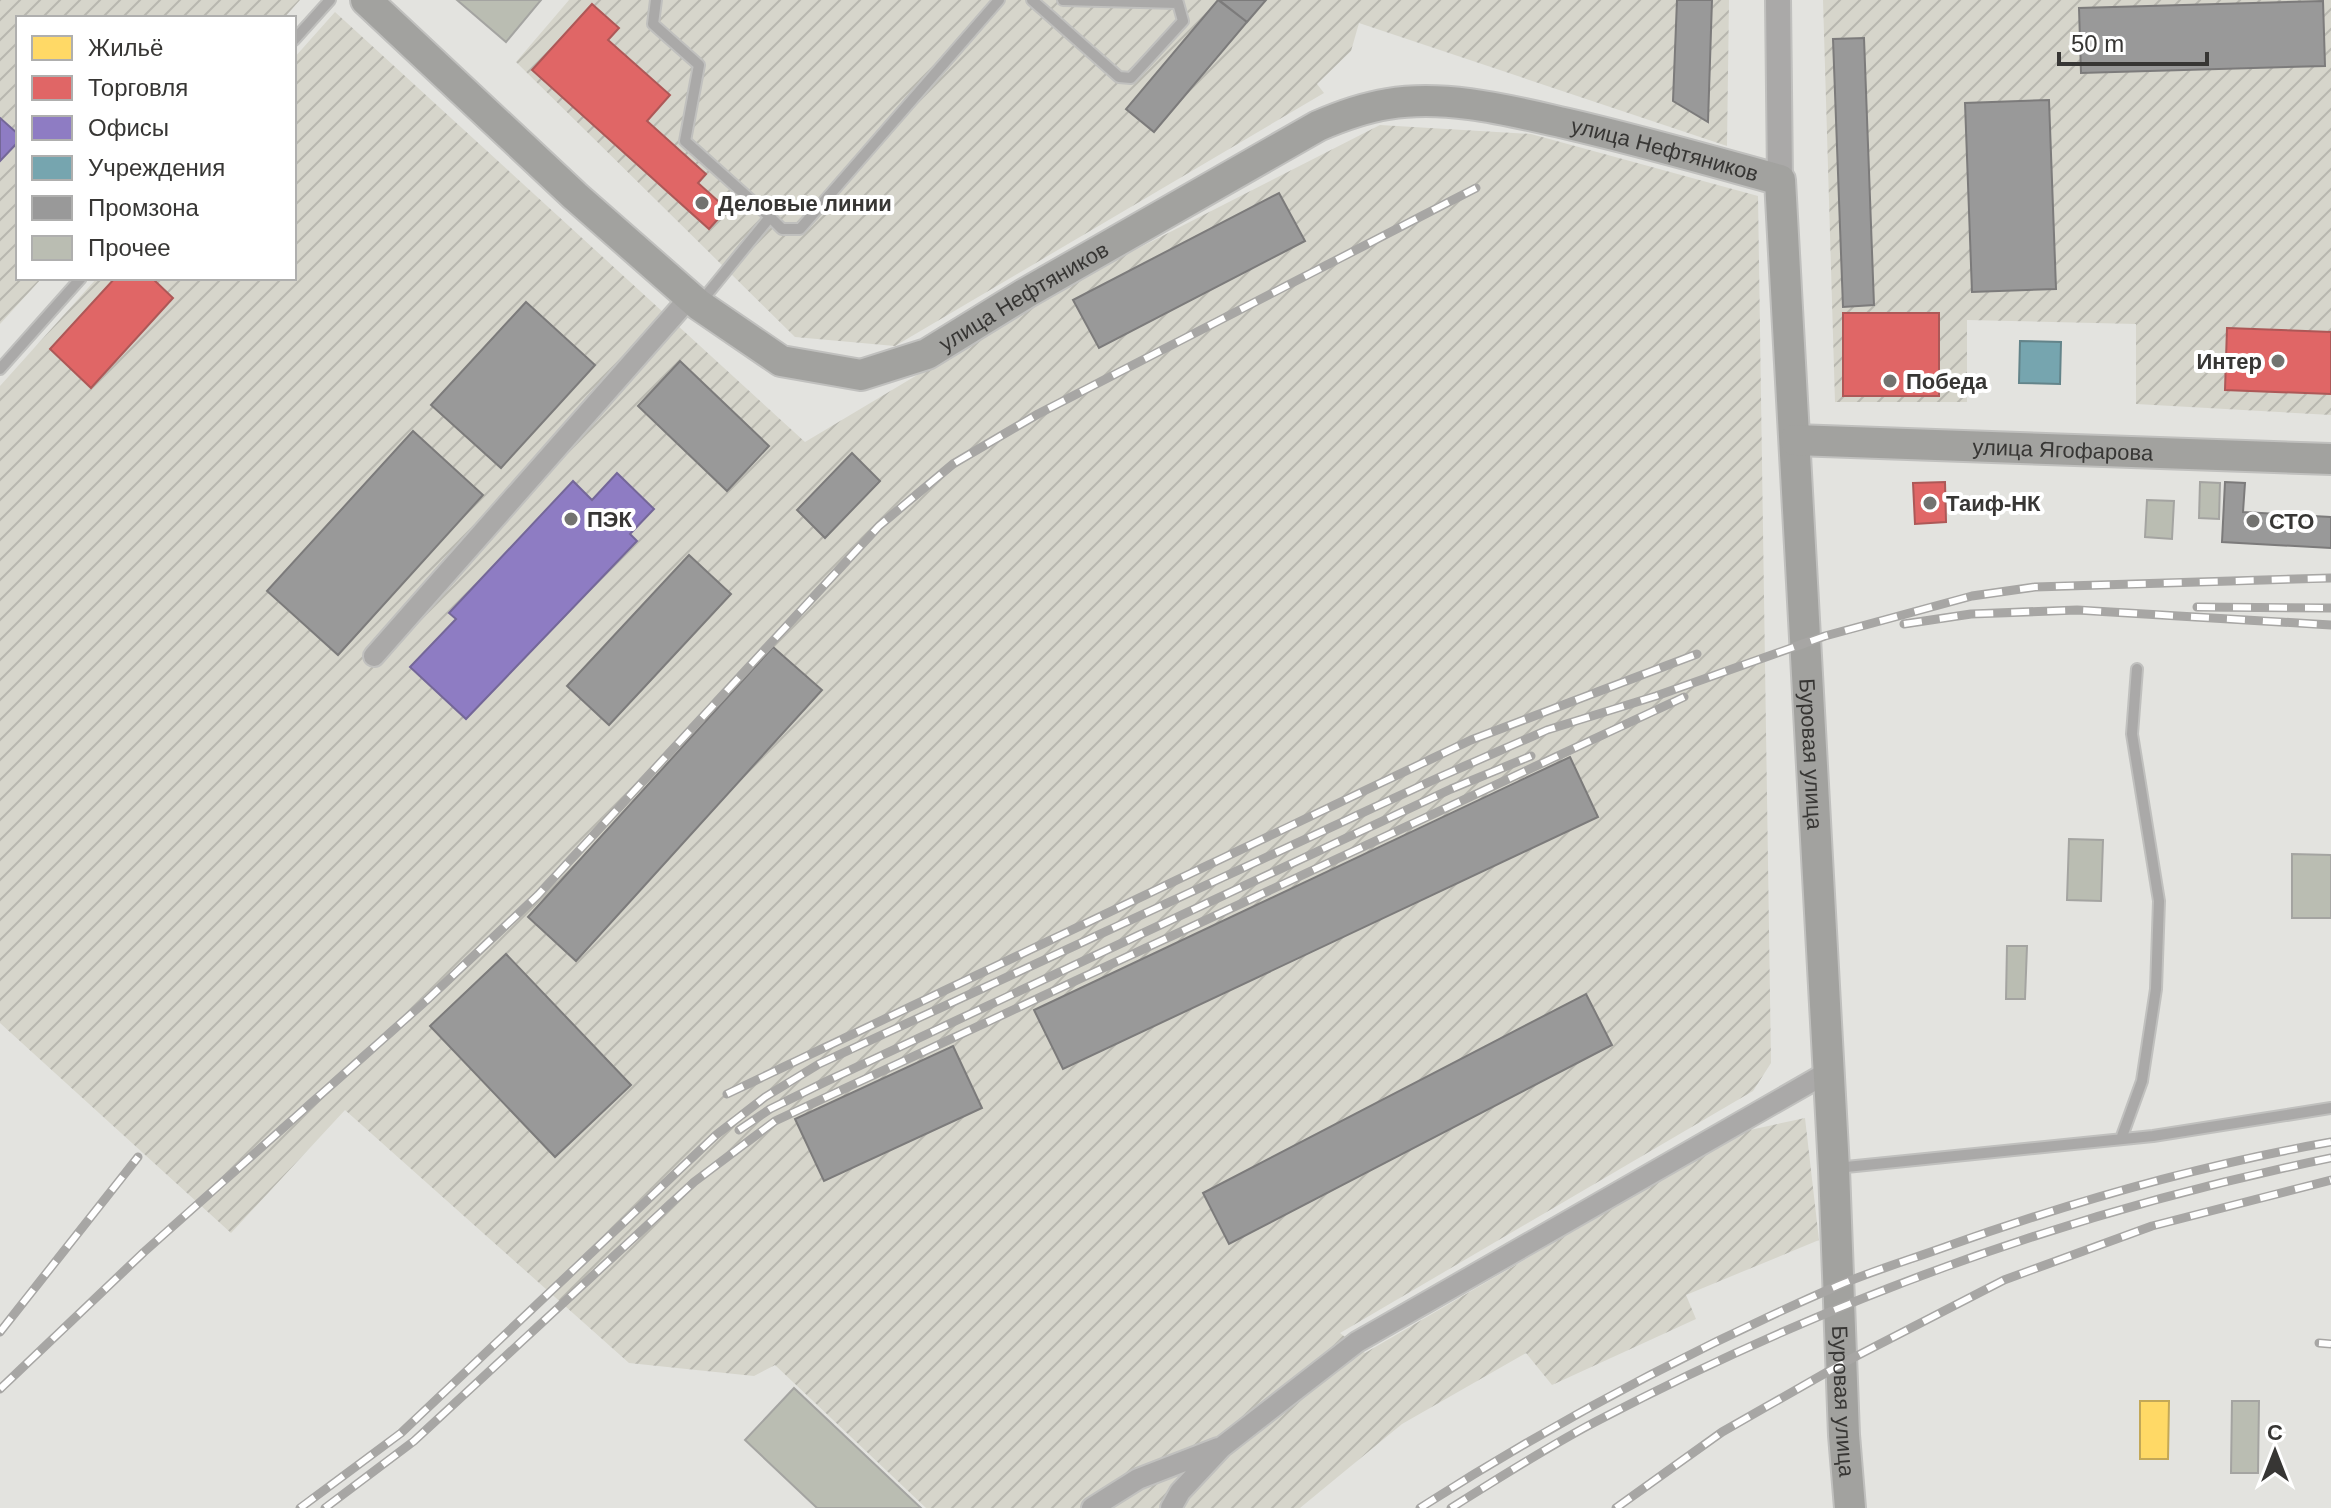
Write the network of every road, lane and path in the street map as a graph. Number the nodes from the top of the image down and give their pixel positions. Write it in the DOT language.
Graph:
graph roads {
  1 [pos="330,0"];
  2 [pos="366,0"];
  3 [pos="656,0"];
  4 [pos="999,0"];
  5 [pos="1032,0"];
  6 [pos="1063,0"];
  7 [pos="1778,0"];
  8 [pos="296,38"];
  9 [pos="1780,180"];
  10 [pos="770,217"];
  11 [pos="79,280"];
  12 [pos="694,301"];
  13 [pos="0,369"];
  14 [pos="1795,440"];
  15 [pos="2331,459"];
  16 [pos="374,656"];
  17 [pos="2137,669"];
  18 [pos="1828,1072"];
  19 [pos="2331,1108"];
  20 [pos="2121,1139"];
  21 [pos="1834,1169"];
  22 [pos="1222,1447"];
  23 [pos="1092,1508"];
  24 [pos="1171,1508"];
  25 [pos="1850,1508"];
  1 -- 8 [label="lane"];
  2 -- 12 [label="main road, улица Нефтяников"];
  3 -- 10 [label="lane"];
  4 -- 10 [label="lane"];
  5 -- 6 [label="lane"];
  7 -- 9 [label="street, Буровая улица"];
  9 -- 12 [label="main road, улица Нефтяников"];
  9 -- 14 [label="main road, Буровая улица"];
  10 -- 12 [label="lane"];
  11 -- 13 [label="lane"];
  12 -- 16 [label="street"];
  14 -- 15 [label="main road, улица Ягофарова"];
  14 -- 18 [label="main road, Буровая улица"];
  17 -- 20 [label="lane"];
  18 -- 21 [label="main road, Буровая улица"];
  18 -- 22 [label="street"];
  19 -- 20 [label="lane"];
  20 -- 21 [label="lane"];
  21 -- 25 [label="main road, Буровая улица"];
  22 -- 23 [label="street"];
  22 -- 24 [label="street"];
}
